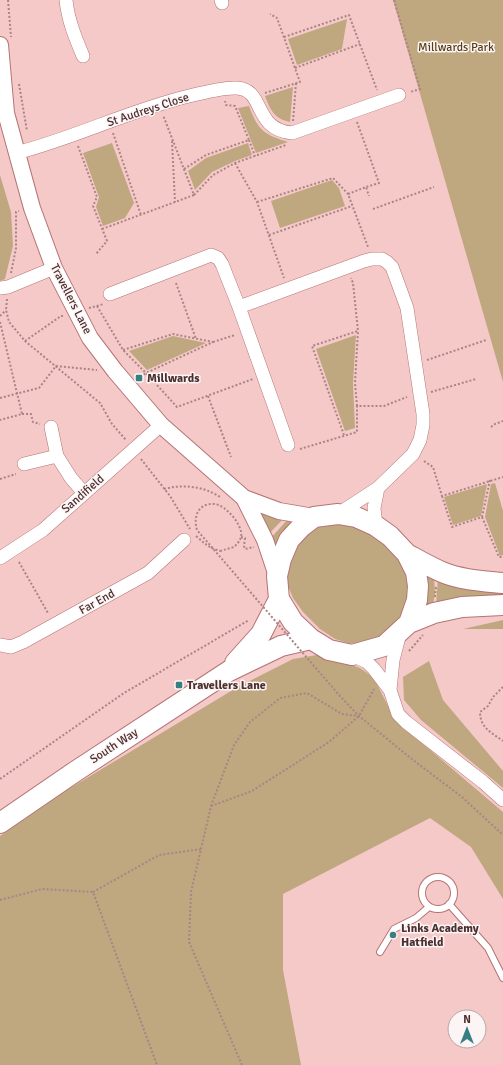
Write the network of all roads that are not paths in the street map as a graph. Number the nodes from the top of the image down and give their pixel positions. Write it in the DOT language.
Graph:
graph roads {
  1 [pos="66,0"];
  2 [pos="0,45"];
  3 [pos="83,56"];
  4 [pos="399,95"];
  5 [pos="3,113"];
  6 [pos="16,154"];
  7 [pos="54,268"];
  8 [pos="4,287"];
  9 [pos="110,294"];
  10 [pos="239,307"];
  11 [pos="161,425"];
  12 [pos="51,427"];
  13 [pos="288,445"];
  14 [pos="57,456"];
  15 [pos="24,464"];
  16 [pos="378,488"];
  17 [pos="84,492"];
  18 [pos="244,498"];
  19 [pos="338,514"];
  20 [pos="314,517"];
  21 [pos="376,526"];
  22 [pos="184,540"];
  23 [pos="407,554"];
  24 [pos="0,558"];
  25 [pos="277,576"];
  26 [pos="503,583"];
  27 [pos="270,598"];
  28 [pos="503,605"];
  29 [pos="405,628"];
  30 [pos="311,639"];
  31 [pos="0,645"];
  32 [pos="352,655"];
  33 [pos="229,670"];
  34 [pos="390,690"];
  35 [pos="503,800"];
  36 [pos="0,823"];
  37 [pos="449,904"];
  38 [pos="429,907"];
  39 [pos="380,952"];
  40 [pos="503,978"];
  1 -- 3 [label="street"];
  2 -- 5 [label="street, Travellers Lane"];
  4 -- 6 [label="street, St Audreys Close"];
  5 -- 6 [label="street, Travellers Lane"];
  6 -- 7 [label="street, Travellers Lane"];
  7 -- 8 [label="street"];
  7 -- 11 [label="street, Travellers Lane"];
  9 -- 10 [label="street"];
  10 -- 13 [label="street"];
  10 -- 16 [label="street"];
  11 -- 17 [label="street, Sandifield"];
  11 -- 18 [label="street, Travellers Lane"];
  12 -- 14 [label="street"];
  14 -- 15 [label="street"];
  14 -- 17 [label="street"];
  16 -- 19 [label="street"];
  16 -- 21 [label="street"];
  17 -- 24 [label="street, Sandifield"];
  18 -- 20 [label="street, Travellers Lane"];
  18 -- 25 [label="street, Travellers Lane"];
  19 -- 20 [label="main road"];
  19 -- 21 [label="main road"];
  20 -- 25 [label="main road"];
  21 -- 23 [label="main road"];
  22 -- 31 [label="street, Far End"];
  23 -- 26 [label="main road"];
  23 -- 29 [label="main road"];
  25 -- 27 [label="main road"];
  27 -- 30 [label="main road"];
  27 -- 33 [label="main road, South Way"];
  28 -- 29 [label="main road"];
  29 -- 32 [label="main road"];
  29 -- 34 [label="street"];
  30 -- 32 [label="main road"];
  30 -- 33 [label="main road, South Way"];
  32 -- 34 [label="street"];
  33 -- 36 [label="main road, South Way"];
  34 -- 35 [label="street"];
  37 -- 38 [label="lane"];
  37 -- 38 [label="lane"];
  37 -- 40 [label="lane"];
  38 -- 39 [label="lane"];
}
